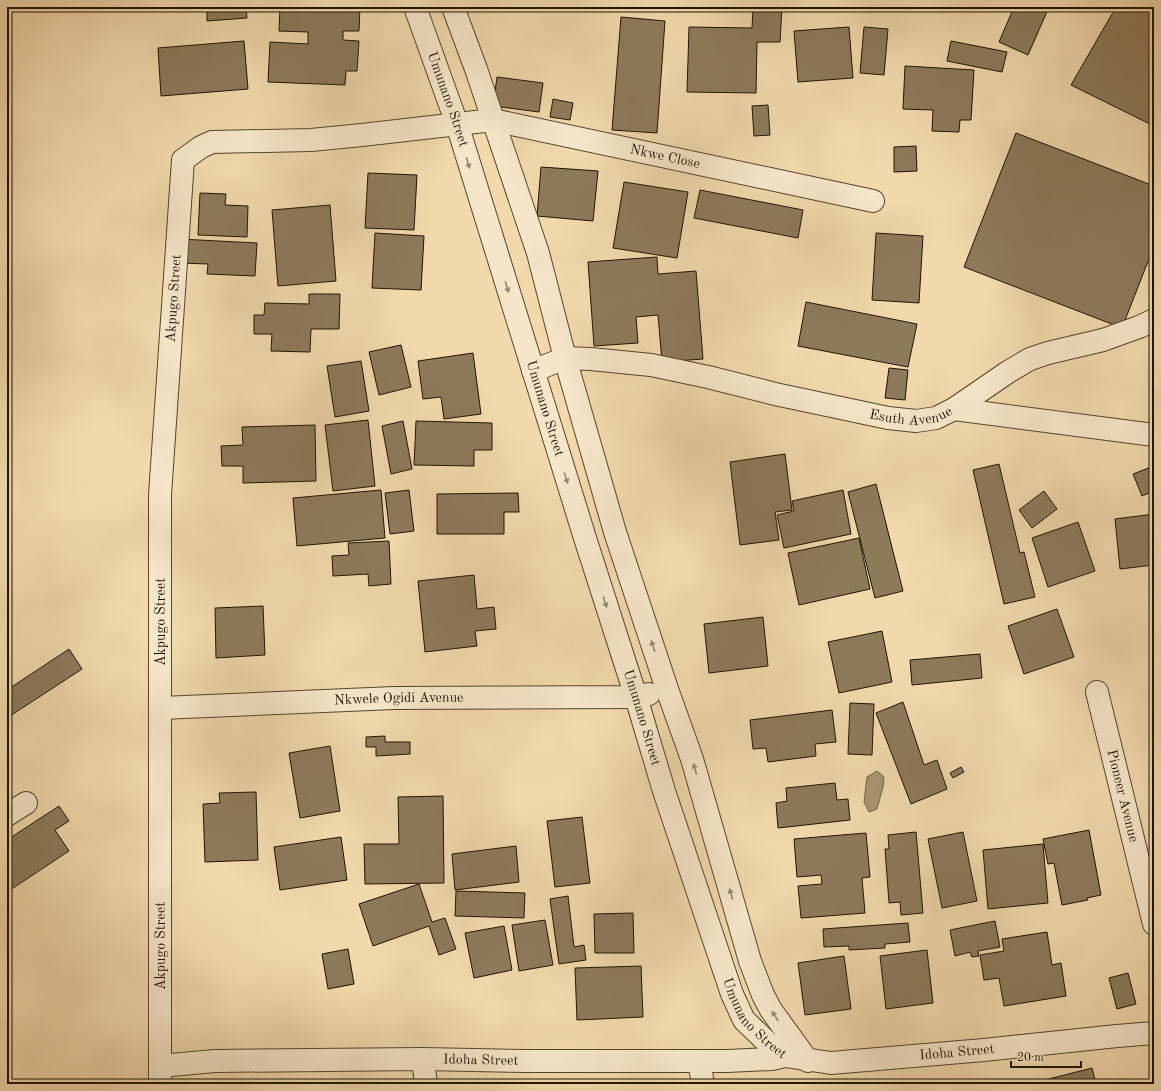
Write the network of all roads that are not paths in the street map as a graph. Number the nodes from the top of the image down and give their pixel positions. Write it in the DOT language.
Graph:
graph roads {
  1 [pos="415,7"];
  2 [pos="453,7"];
  3 [pos="492,120"];
  4 [pos="457,124"];
  5 [pos="183,160"];
  6 [pos="873,201"];
  7 [pos="1154,320"];
  8 [pos="565,358"];
  9 [pos="533,371"];
  10 [pos="954,410"];
  11 [pos="1154,435"];
  12 [pos="667,689"];
  13 [pos="1097,692"];
  14 [pos="636,697"];
  15 [pos="161,708"];
  16 [pos="26,803"];
  17 [pos="7,815"];
  18 [pos="1154,924"];
  19 [pos="1154,1034"];
  20 [pos="797,1055"];
  21 [pos="423,1059"];
  22 [pos="699,1061"];
  23 [pos="160,1075"];
  24 [pos="426,1084"];
  25 [pos="703,1084"];
  1 -- 4 [label="street, Umunano Street"];
  2 -- 3 [label="street, Umunano Street"];
  3 -- 4 [label="street, Nkwe Close"];
  3 -- 6 [label="street, Nkwe Close"];
  3 -- 8 [label="street, Umunano Street"];
  4 -- 5 [label="street, Nkwe Close"];
  4 -- 9 [label="street, Umunano Street, one-way"];
  5 -- 15 [label="street, Akpugo Street"];
  7 -- 10 [label="street, Esuth Avenue"];
  8 -- 9 [label="street"];
  8 -- 10 [label="street, Esuth Avenue"];
  12 -- 8 [label="street, Umunano Street, one-way"];
  9 -- 14 [label="street, Umunano Street, one-way"];
  10 -- 11 [label="street"];
  12 -- 14 [label="street, Nkwele Ogidi Avenue"];
  20 -- 12 [label="street, Umunano Street, one-way"];
  13 -- 18 [label="street, Pioneer Avenue"];
  14 -- 15 [label="street, Nkwele Ogidi Avenue"];
  14 -- 20 [label="street, Umunano Street"];
  15 -- 23 [label="street, Akpugo Street"];
  16 -- 17 [label="street"];
  19 -- 20 [label="street, Idoha Street"];
  20 -- 22 [label="street, Idoha Street"];
  21 -- 22 [label="street, Idoha Street"];
  21 -- 23 [label="street, Idoha Street"];
  21 -- 24 [label="street"];
  22 -- 25 [label="street"];
}
